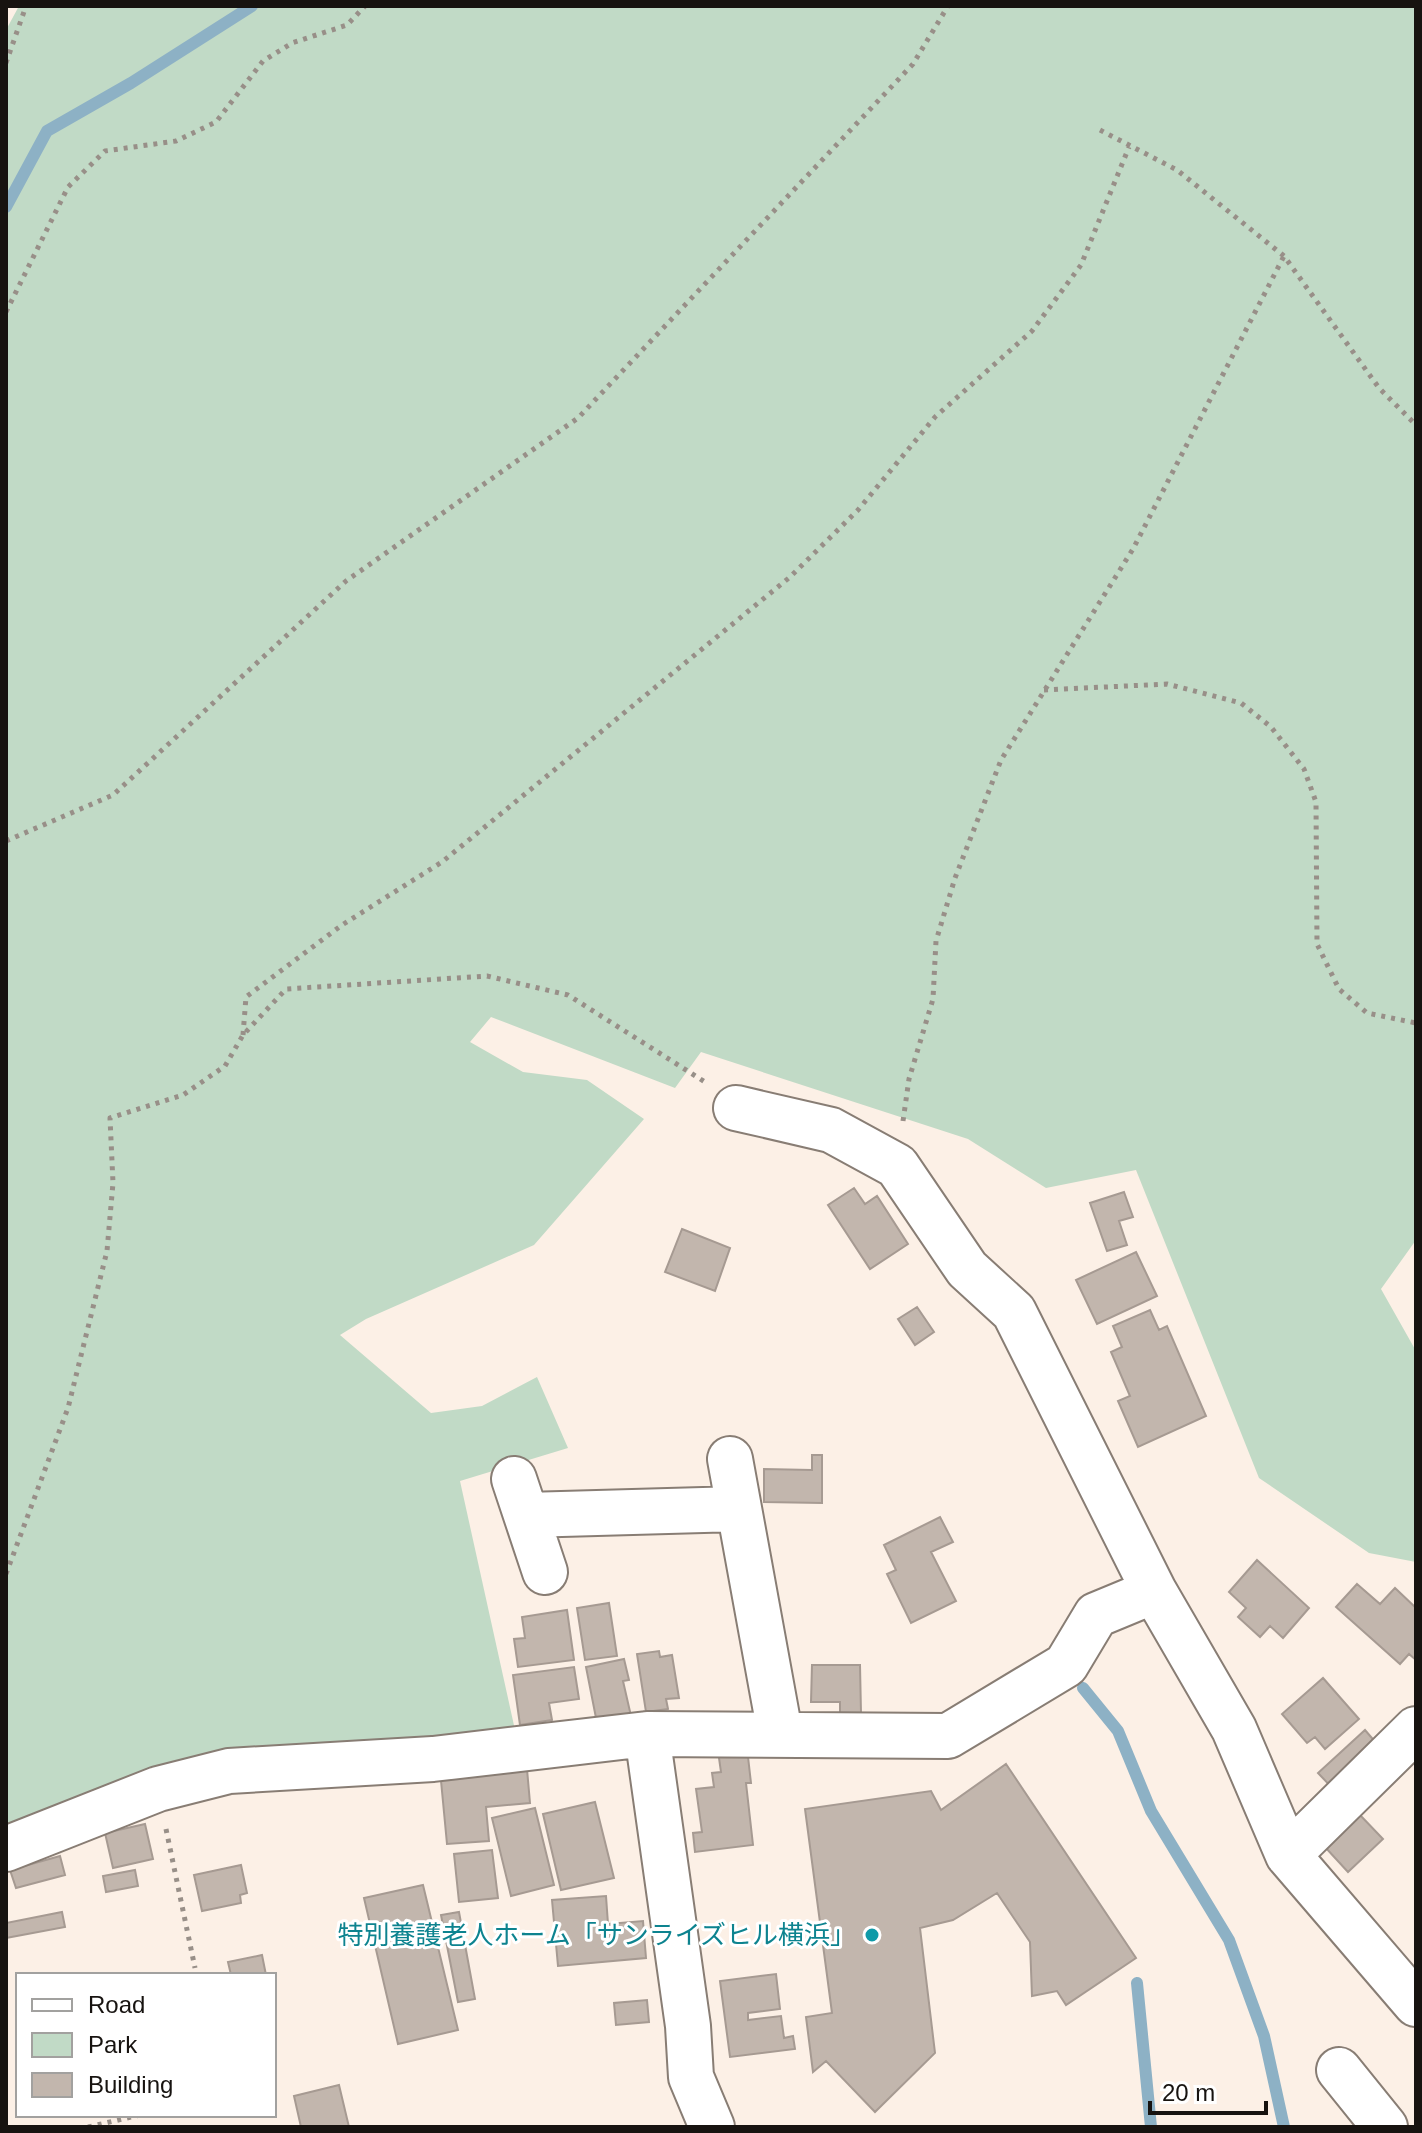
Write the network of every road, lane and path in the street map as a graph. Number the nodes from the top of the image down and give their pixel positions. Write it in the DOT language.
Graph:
graph roads {
  1 [pos="26,6"];
  2 [pos="365,6"];
  3 [pos="948,6"];
  4 [pos="6,63"];
  5 [pos="1100,130"];
  6 [pos="1129,147"];
  7 [pos="1284,256"];
  8 [pos="6,312"];
  9 [pos="1416,425"];
  10 [pos="1043,690"];
  11 [pos="6,841"];
  12 [pos="1416,1023"];
  13 [pos="243,1035"];
  14 [pos="736,1108"];
  15 [pos="897,1166"];
  16 [pos="730,1459"];
  17 [pos="739,1509"];
  18 [pos="545,1572"];
  19 [pos="6,1574"];
  20 [pos="1154,1591"];
  21 [pos="1416,1729"];
  22 [pos="780,1733"];
  23 [pos="647,1734"];
  24 [pos="158,1789"];
  25 [pos="6,1849"];
  26 [pos="1288,1855"];
  27 [pos="195,1968"];
  28 [pos="1416,2004"];
  29 [pos="1339,2070"];
  30 [pos="131,2117"];
  31 [pos="88,2127"];
  32 [pos="712,2127"];
  33 [pos="1385,2127"];
  1 -- 4 [label="path"];
  2 -- 8 [label="path"];
  3 -- 11 [label="path"];
  5 -- 6 [label="path"];
  6 -- 7 [label="path"];
  6 -- 13 [label="path"];
  7 -- 9 [label="path"];
  7 -- 10 [label="path"];
  10 -- 12 [label="path"];
  10 -- 15 [label="path"];
  13 -- 14 [label="path"];
  13 -- 19 [label="path"];
  14 -- 15 [label="street"];
  15 -- 20 [label="street"];
  16 -- 17 [label="street"];
  17 -- 18 [label="street"];
  17 -- 22 [label="street"];
  20 -- 22 [label="street"];
  20 -- 26 [label="street"];
  21 -- 26 [label="street"];
  22 -- 23 [label="street"];
  23 -- 24 [label="street"];
  23 -- 32 [label="street"];
  24 -- 25 [label="street"];
  24 -- 27 [label="path"];
  26 -- 28 [label="street"];
  29 -- 33 [label="street"];
  30 -- 31 [label="path"];
}
